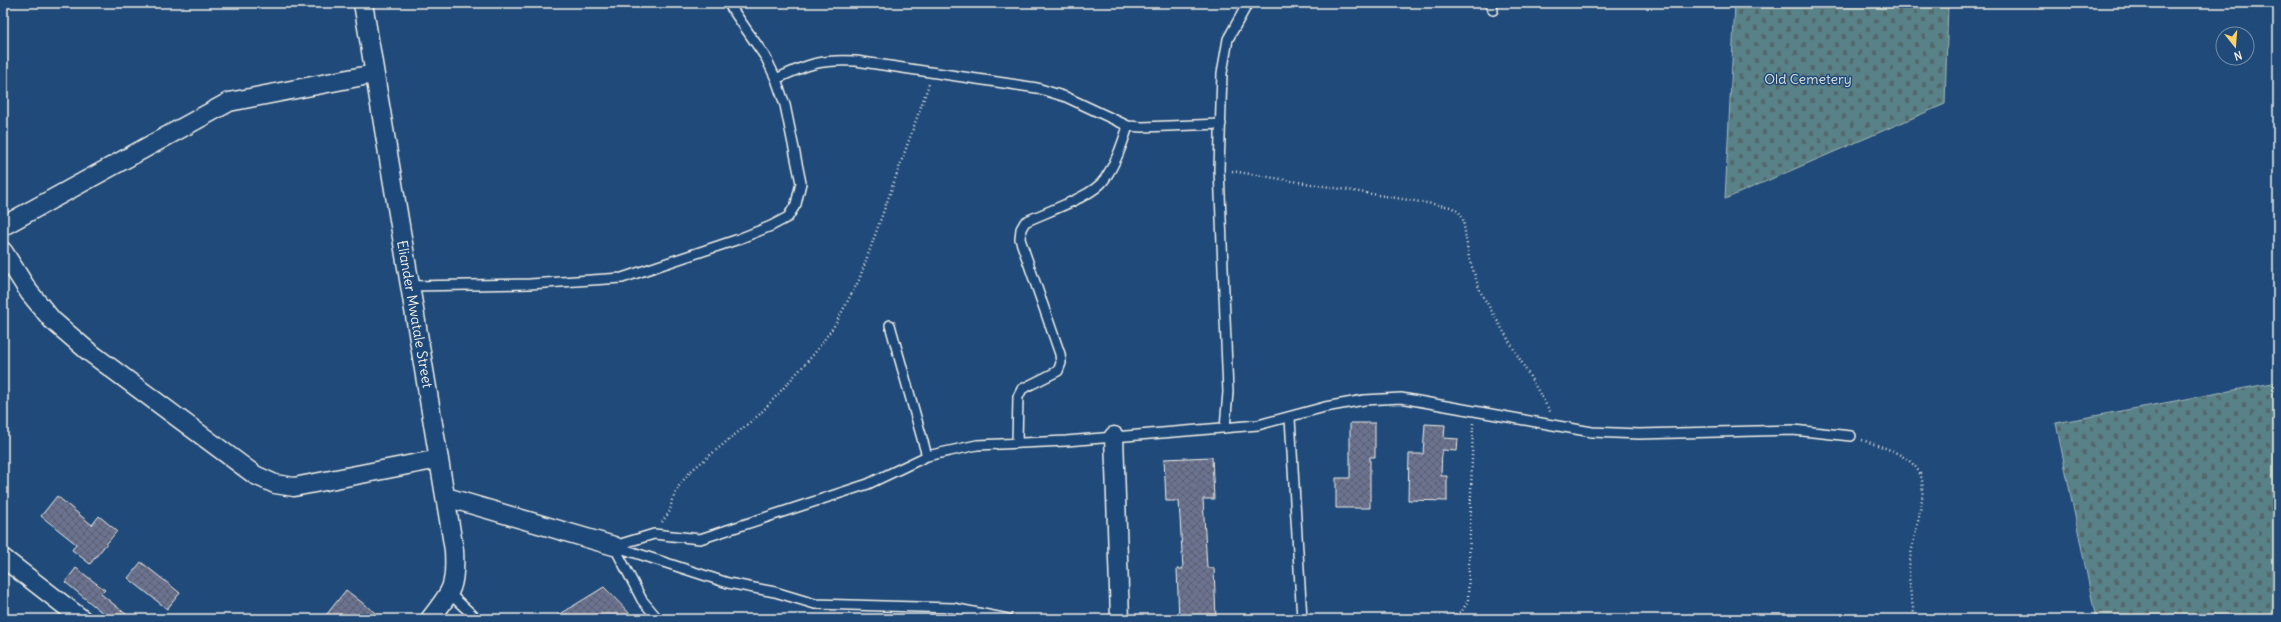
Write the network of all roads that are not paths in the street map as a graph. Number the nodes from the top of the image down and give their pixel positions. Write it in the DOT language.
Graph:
graph roads {
  1 [pos="363,3"];
  2 [pos="728,3"];
  3 [pos="1248,3"];
  4 [pos="374,74"];
  5 [pos="776,79"];
  6 [pos="1220,124"];
  7 [pos="1128,126"];
  8 [pos="3,226"];
  9 [pos="3,251"];
  10 [pos="410,286"];
  11 [pos="890,325"];
  12 [pos="1290,418"];
  13 [pos="1225,428"];
  14 [pos="1114,436"];
  15 [pos="1851,436"];
  16 [pos="1017,443"];
  17 [pos="927,456"];
  18 [pos="439,459"];
  19 [pos="446,497"];
  20 [pos="614,546"];
  21 [pos="3,558"];
  22 [pos="450,594"];
  23 [pos="82,619"];
  24 [pos="430,619"];
  25 [pos="477,619"];
  26 [pos="658,619"];
  27 [pos="1008,619"];
  28 [pos="1120,619"];
  29 [pos="1302,619"];
  1 -- 4 [label="street, Eliander Mwatale Street"];
  2 -- 5 [label="lane"];
  3 -- 6 [label="lane"];
  4 -- 8 [label="street"];
  4 -- 10 [label="street, Eliander Mwatale Street"];
  5 -- 7 [label="lane"];
  5 -- 10 [label="lane"];
  6 -- 7 [label="lane"];
  6 -- 13 [label="lane"];
  7 -- 16 [label="lane"];
  9 -- 18 [label="street"];
  10 -- 18 [label="street, Eliander Mwatale Street"];
  11 -- 17 [label="lane"];
  12 -- 13 [label="lane"];
  12 -- 15 [label="lane"];
  12 -- 29 [label="lane"];
  13 -- 14 [label="lane"];
  14 -- 16 [label="lane"];
  14 -- 28 [label="street"];
  16 -- 17 [label="lane"];
  17 -- 20 [label="lane"];
  18 -- 19 [label="street, Eliander Mwatale Street"];
  19 -- 20 [label="street"];
  19 -- 22 [label="street, Eliander Mwatale Street"];
  20 -- 26 [label="lane"];
  20 -- 27 [label="lane"];
  21 -- 23 [label="street"];
  22 -- 24 [label="street, Eliander Mwatale Street"];
  22 -- 25 [label="lane"];
}
